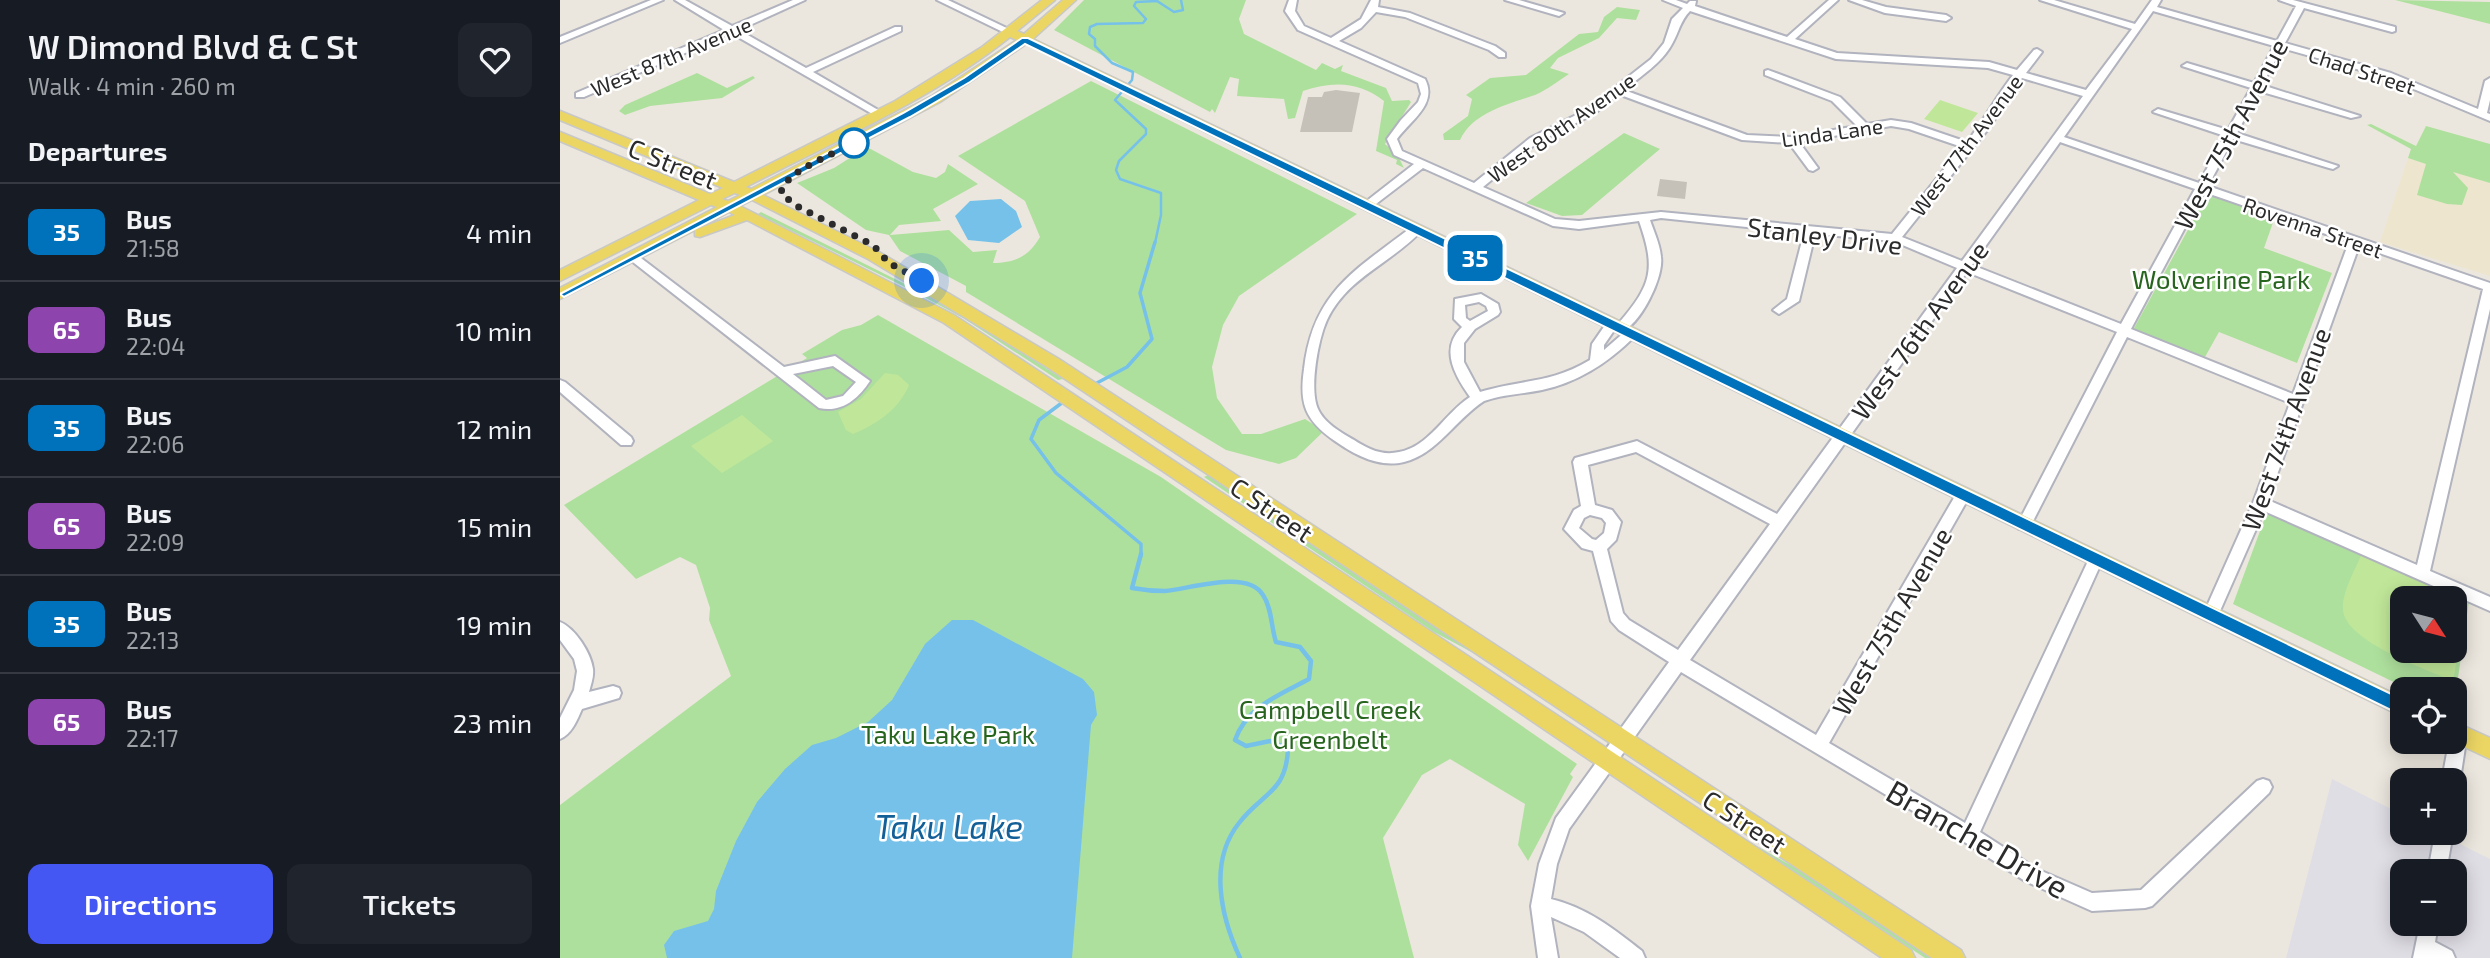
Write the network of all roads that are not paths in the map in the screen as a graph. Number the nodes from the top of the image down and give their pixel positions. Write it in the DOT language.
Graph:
graph roads {
  1 [pos="659,0"];
  2 [pos="679,0"];
  3 [pos="801,0"];
  4 [pos="941,0"];
  5 [pos="1049,0"];
  6 [pos="1070,0"];
  7 [pos="1293,0"];
  8 [pos="1508,0"];
  9 [pos="1667,0"];
  10 [pos="1834,0"];
  11 [pos="1853,0"];
  12 [pos="2044,0"];
  13 [pos="2283,0"];
  14 [pos="1692,3"];
  15 [pos="2071,4"];
  16 [pos="2154,4"];
  17 [pos="1375,5"];
  18 [pos="2301,5"];
  19 [pos="1559,13"];
  20 [pos="1946,18"];
  21 [pos="2136,27"];
  22 [pos="732,29"];
  23 [pos="898,29"];
  24 [pos="2392,29"];
  25 [pos="1010,32"];
  26 [pos="560,40"];
  27 [pos="1025,40"];
  28 [pos="1789,40"];
  29 [pos="1331,42"];
  30 [pos="2279,44"];
  31 [pos="2037,52"];
  32 [pos="1056,55"];
  33 [pos="1502,55"];
  34 [pos="2187,66"];
  35 [pos="808,71"];
  36 [pos="1768,73"];
  37 [pos="2020,73"];
  38 [pos="2490,81"];
  39 [pos="2256,87"];
  40 [pos="568,90"];
  41 [pos="1618,90"];
  42 [pos="2088,94"];
  43 [pos="580,95"];
  44 [pos="592,100"];
  45 [pos="2158,112"];
  46 [pos="880,114"];
  47 [pos="560,115"];
  48 [pos="907,115"];
  49 [pos="2355,116"];
  50 [pos="2486,117"];
  51 [pos="1863,126"];
  52 [pos="2230,134"];
  53 [pos="560,136"];
  54 [pos="2058,138"];
  55 [pos="1792,140"];
  56 [pos="560,144"];
  57 [pos="1968,146"];
  58 [pos="799,156"];
  59 [pos="1421,164"];
  60 [pos="2333,166"];
  61 [pos="1813,168"];
  62 [pos="793,174"];
  63 [pos="718,180"];
  64 [pos="735,188"];
  65 [pos="1475,188"];
  66 [pos="2201,189"];
  67 [pos="752,195"];
  68 [pos="712,200"];
  69 [pos="1368,205"];
  70 [pos="729,207"];
  71 [pos="681,215"];
  72 [pos="748,215"];
  73 [pos="1643,217"];
  74 [pos="1417,229"];
  75 [pos="1810,231"];
  76 [pos="1895,238"];
  77 [pos="2355,242"];
  78 [pos="635,255"];
  79 [pos="889,263"];
  80 [pos="1965,266"];
  81 [pos="560,276"];
  82 [pos="2490,287"];
  83 [pos="560,294"];
  84 [pos="1779,310"];
  85 [pos="1469,327"];
  86 [pos="1621,328"];
  87 [pos="2124,330"];
  88 [pos="1596,359"];
  89 [pos="782,372"];
  90 [pos="560,385"];
  91 [pos="1478,399"];
  92 [pos="2296,400"];
  93 [pos="1112,414"];
  94 [pos="1842,437"];
  95 [pos="626,440"];
  96 [pos="1963,495"];
  97 [pos="2260,503"];
  98 [pos="1589,509"];
  99 [pos="1781,523"];
  100 [pos="2024,524"];
  101 [pos="1599,547"];
  102 [pos="2096,559"];
  103 [pos="2422,574"];
  104 [pos="2490,604"];
  105 [pos="2211,615"];
  106 [pos="560,629"];
  107 [pos="1679,663"];
  108 [pos="613,693"];
  109 [pos="2390,702"];
  110 [pos="576,703"];
  111 [pos="560,731"];
  112 [pos="2467,738"];
  113 [pos="1623,741"];
  114 [pos="1818,747"];
  115 [pos="2490,748"];
  116 [pos="1608,762"];
  117 [pos="2263,788"];
  118 [pos="1969,835"];
  119 [pos="1540,906"];
  120 [pos="2425,953"];
  121 [pos="1548,958"];
  122 [pos="1635,958"];
  123 [pos="1903,958"];
  124 [pos="1953,958"];
  125 [pos="2445,958"];
  1 -- 26 [label="street"];
  2 -- 22 [label="street"];
  3 -- 22 [label="street, West 87th Avenue"];
  4 -- 25 [label="street"];
  5 -- 25 [label="main road"];
  6 -- 27 [label="main road"];
  7 -- 29 [label="street"];
  8 -- 19 [label="street"];
  9 -- 14 [label="street"];
  10 -- 28 [label="street"];
  11 -- 20 [label="street"];
  12 -- 15 [label="street"];
  13 -- 18 [label="street"];
  14 -- 28 [label="street"];
  14 -- 41 [label="street, West 80th Avenue"];
  15 -- 21 [label="street"];
  16 -- 21 [label="street, West 76th Avenue"];
  16 -- 30 [label="street, Chad Street"];
  17 -- 29 [label="street"];
  17 -- 33 [label="street"];
  18 -- 24 [label="street"];
  18 -- 30 [label="street, West 75th Avenue"];
  21 -- 42 [label="street, West 76th Avenue"];
  22 -- 35 [label="street"];
  22 -- 43 [label="street, West 87th Avenue"];
  23 -- 35 [label="street"];
  25 -- 27 [label="main road"];
  25 -- 46 [label="main road"];
  27 -- 32 [label="main road"];
  27 -- 48 [label="main road"];
  28 -- 37 [label="street"];
  29 -- 59 [label="street, Stanley Drive"];
  30 -- 39 [label="street, West 75th Avenue"];
  30 -- 50 [label="street, Chad Street"];
  31 -- 37 [label="street, West 77th Avenue"];
  32 -- 48 [label="main road"];
  32 -- 69 [label="main road"];
  34 -- 39 [label="street"];
  35 -- 46 [label="street"];
  36 -- 51 [label="street"];
  37 -- 42 [label="street"];
  37 -- 57 [label="street, West 77th Avenue"];
  38 -- 50 [label="street"];
  39 -- 49 [label="street"];
  39 -- 52 [label="street, West 75th Avenue"];
  40 -- 43 [label="street"];
  41 -- 55 [label="street, Linda Lane"];
  41 -- 65 [label="street, West 80th Avenue"];
  42 -- 54 [label="street, West 76th Avenue"];
  43 -- 44 [label="street"];
  45 -- 52 [label="street"];
  46 -- 58 [label="main road"];
  47 -- 63 [label="main road, C Street"];
  48 -- 62 [label="main road"];
  51 -- 55 [label="street, Linda Lane"];
  51 -- 57 [label="street, Linda Lane"];
  52 -- 60 [label="street"];
  52 -- 66 [label="street, West 75th Avenue"];
  53 -- 68 [label="main road, C Street"];
  54 -- 66 [label="street, Rovenna Street"];
  54 -- 80 [label="street, West 76th Avenue"];
  55 -- 61 [label="street"];
  56 -- 71 [label="main road"];
  57 -- 76 [label="street, West 77th Avenue"];
  58 -- 63 [label="main road"];
  58 -- 64 [label="main road"];
  59 -- 65 [label="street, Stanley Drive"];
  59 -- 69 [label="street"];
  62 -- 67 [label="main road"];
  62 -- 79 [label="main road"];
  63 -- 64 [label="main road, C Street"];
  64 -- 67 [label="main road, C Street"];
  64 -- 68 [label="main road"];
  65 -- 73 [label="street, Stanley Drive"];
  66 -- 77 [label="street, Rovenna Street"];
  66 -- 87 [label="street, West 75th Avenue"];
  67 -- 70 [label="main road"];
  67 -- 79 [label="main road, C Street"];
  68 -- 70 [label="main road, C Street"];
  68 -- 71 [label="main road"];
  69 -- 74 [label="main road"];
  70 -- 72 [label="main road, C Street"];
  70 -- 78 [label="main road"];
  71 -- 81 [label="main road"];
  72 -- 78 [label="main road"];
  72 -- 93 [label="main road, C Street"];
  73 -- 75 [label="street, Stanley Drive"];
  73 -- 86 [label="street"];
  74 -- 86 [label="main road"];
  74 -- 91 [label="street"];
  75 -- 76 [label="street, Stanley Drive"];
  75 -- 84 [label="street"];
  76 -- 80 [label="street, Stanley Drive"];
  77 -- 82 [label="street, Rovenna Street"];
  77 -- 92 [label="street, West 74th Avenue"];
  78 -- 83 [label="main road"];
  78 -- 89 [label="street"];
  79 -- 93 [label="main road, C Street"];
  80 -- 87 [label="street, Stanley Drive"];
  80 -- 94 [label="street, West 76th Avenue"];
  82 -- 103 [label="street"];
  85 -- 91 [label="street"];
  86 -- 88 [label="street"];
  86 -- 88 [label="street"];
  86 -- 94 [label="main road"];
  87 -- 92 [label="street, Stanley Drive"];
  87 -- 100 [label="street, West 75th Avenue"];
  88 -- 91 [label="street"];
  89 -- 89 [label="street"];
  90 -- 95 [label="street"];
  92 -- 97 [label="street, West 74th Avenue"];
  93 -- 113 [label="main road, C Street"];
  93 -- 116 [label="main road, C Street"];
  94 -- 96 [label="main road"];
  94 -- 99 [label="street, West 76th Avenue"];
  96 -- 100 [label="main road"];
  96 -- 114 [label="street, West 75th Avenue"];
  97 -- 103 [label="street"];
  97 -- 105 [label="street, West 74th Avenue"];
  98 -- 99 [label="street"];
  98 -- 101 [label="street"];
  98 -- 101 [label="street"];
  99 -- 107 [label="street, West 76th Avenue"];
  100 -- 102 [label="main road"];
  101 -- 107 [label="street, Branche Drive"];
  102 -- 105 [label="main road"];
  102 -- 118 [label="street"];
  103 -- 104 [label="street"];
  105 -- 109 [label="main road"];
  106 -- 110 [label="street"];
  107 -- 113 [label="street, West 76th Avenue"];
  107 -- 114 [label="street, Branche Drive"];
  108 -- 110 [label="street"];
  110 -- 111 [label="street"];
  112 -- 115 [label="main road"];
  113 -- 116 [label="street, West 76th Avenue"];
  113 -- 124 [label="main road, C Street"];
  114 -- 118 [label="street, Branche Drive"];
  116 -- 119 [label="street, West 76th Avenue"];
  116 -- 123 [label="main road, C Street"];
  117 -- 118 [label="street, Branche Drive"];
  119 -- 121 [label="street, West 76th Avenue"];
  119 -- 122 [label="street"];
  120 -- 125 [label="street"];
}
